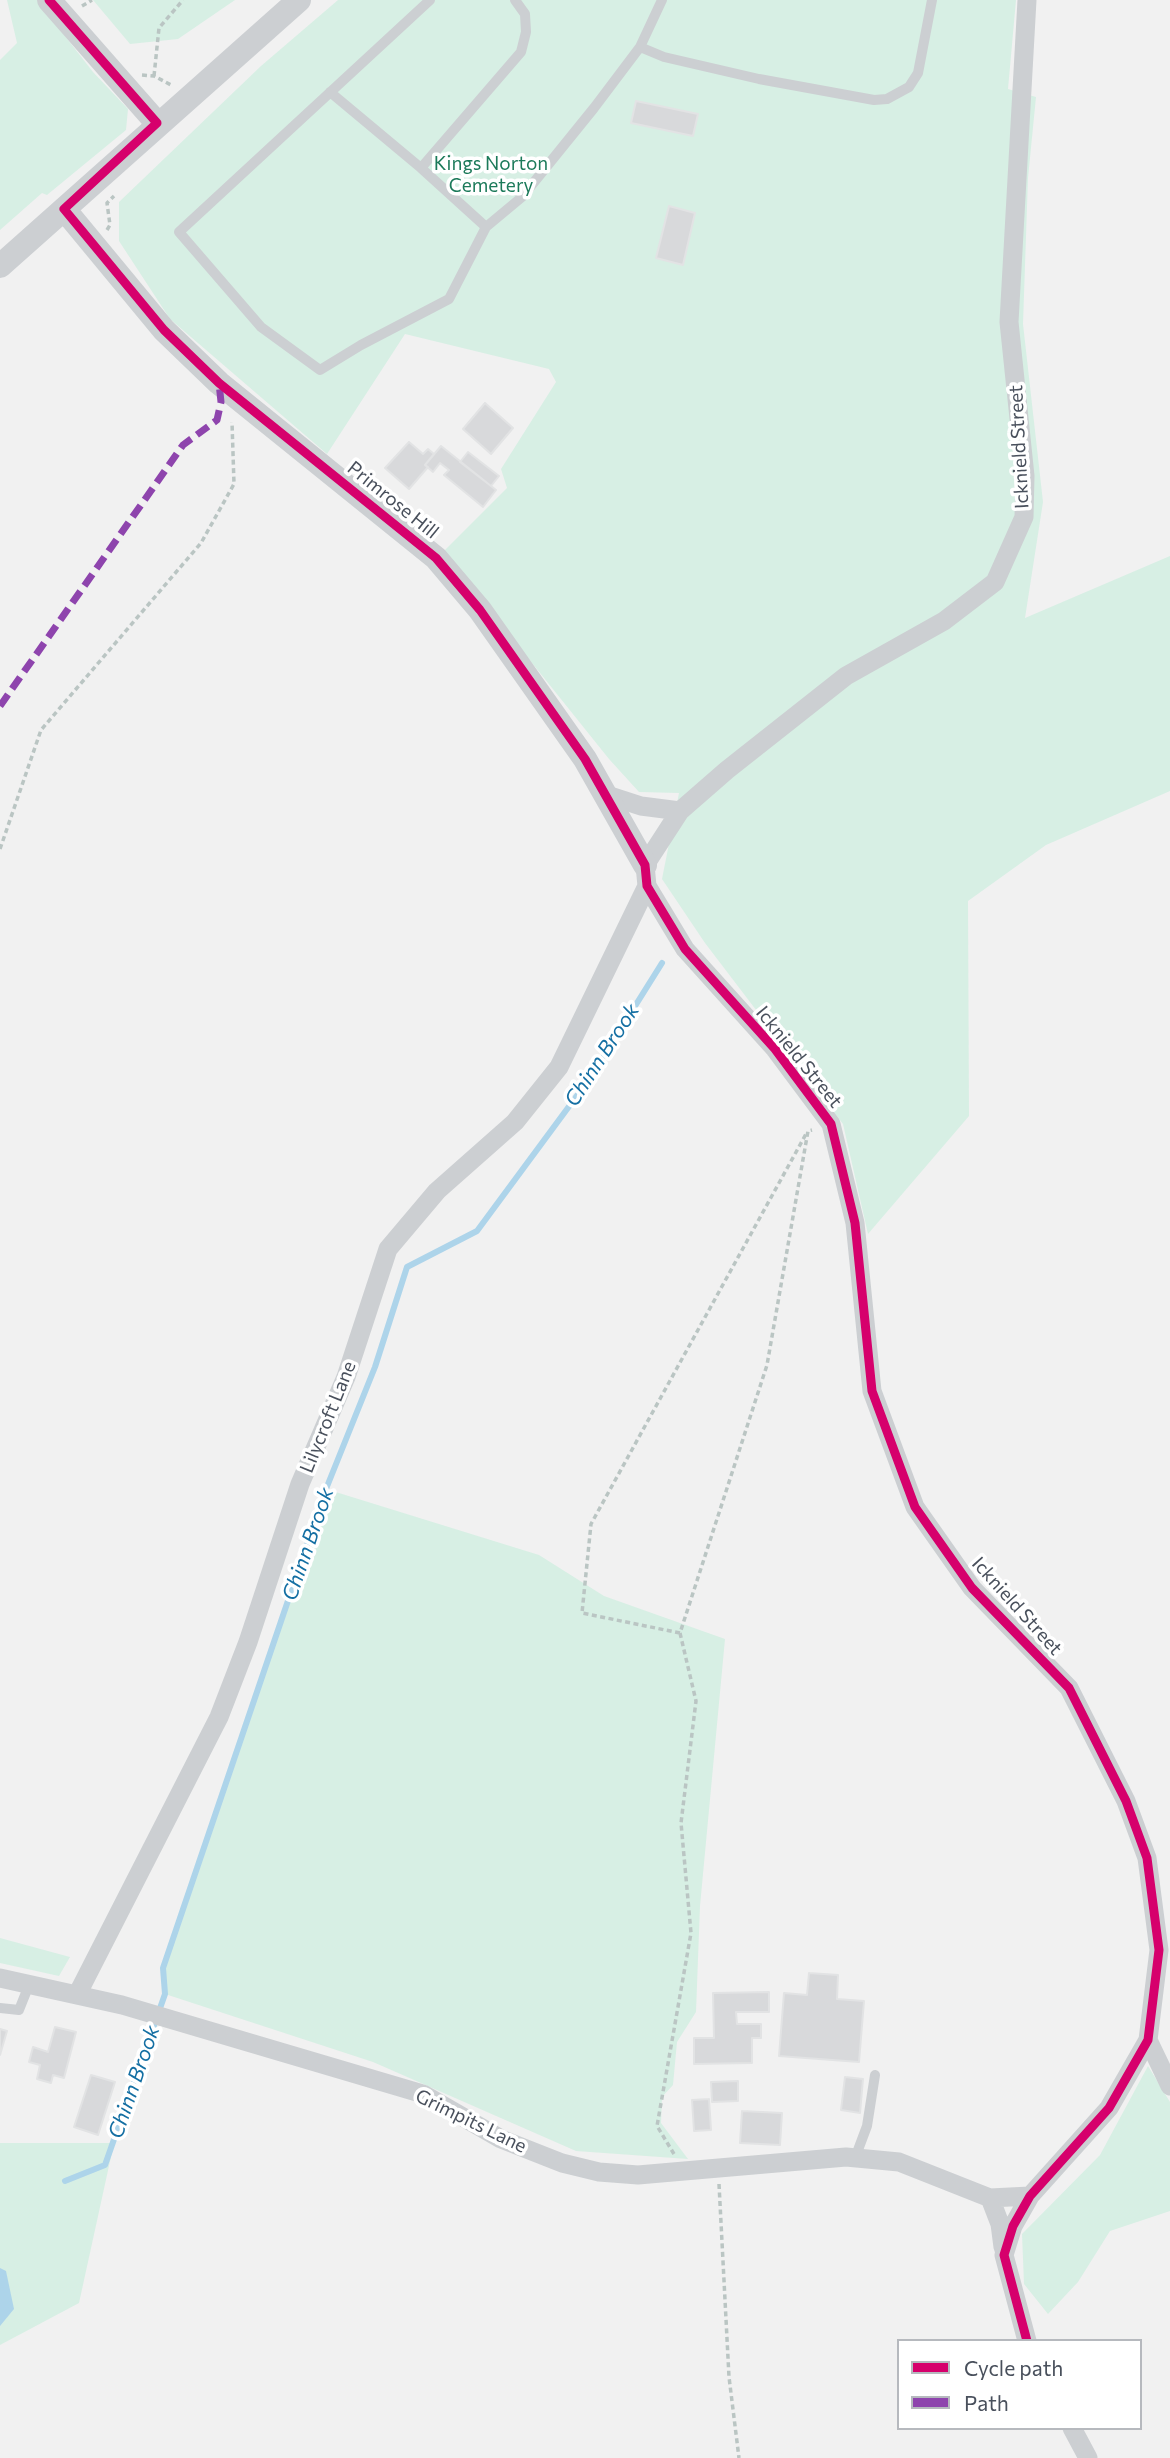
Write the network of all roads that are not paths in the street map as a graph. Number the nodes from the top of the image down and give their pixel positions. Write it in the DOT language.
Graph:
graph roads {
  1 [pos="49,0"];
  2 [pos="299,0"];
  3 [pos="429,0"];
  4 [pos="515,0"];
  5 [pos="662,0"];
  6 [pos="932,0"];
  7 [pos="1027,0"];
  8 [pos="640,47"];
  9 [pos="330,92"];
  10 [pos="158,122"];
  11 [pos="421,168"];
  12 [pos="64,209"];
  13 [pos="486,227"];
  14 [pos="0,266"];
  15 [pos="604,794"];
  16 [pos="680,811"];
  17 [pos="646,875"];
  18 [pos="0,1978"];
  19 [pos="29,1985"];
  20 [pos="77,1995"];
  21 [pos="0,2008"];
  22 [pos="1148,2040"];
  23 [pos="875,2075"];
  24 [pos="1170,2086"];
  25 [pos="855,2158"];
  26 [pos="1030,2196"];
  27 [pos="989,2198"];
  28 [pos="1004,2255"];
  29 [pos="1026,2339"];
  30 [pos="1073,2430"];
  31 [pos="1087,2458"];
  1 -- 10 [label="street"];
  2 -- 10 [label="street"];
  3 -- 9 [label="lane"];
  4 -- 11 [label="lane"];
  5 -- 8 [label="lane"];
  6 -- 8 [label="lane"];
  7 -- 16 [label="street, Icknield Street"];
  8 -- 13 [label="lane"];
  9 -- 11 [label="lane"];
  9 -- 13 [label="lane"];
  10 -- 12 [label="street"];
  11 -- 13 [label="lane"];
  12 -- 14 [label="street"];
  12 -- 15 [label="street, Primrose Hill"];
  15 -- 16 [label="street"];
  15 -- 17 [label="street, Primrose Hill"];
  16 -- 17 [label="street, Icknield Street"];
  17 -- 20 [label="street, Lilycroft Lane"];
  17 -- 22 [label="street, Icknield Street"];
  18 -- 19 [label="street, Grimpits Lane"];
  19 -- 20 [label="street, Grimpits Lane"];
  19 -- 21 [label="lane"];
  20 -- 25 [label="street, Grimpits Lane"];
  22 -- 24 [label="street"];
  22 -- 26 [label="street, Icknield Street"];
  23 -- 25 [label="lane"];
  25 -- 27 [label="street, Grimpits Lane"];
  26 -- 27 [label="street, Grimpits Lane"];
  26 -- 28 [label="street, Icknield Street"];
  27 -- 28 [label="street"];
  28 -- 29 [label="street"];
  30 -- 31 [label="street"];
}
